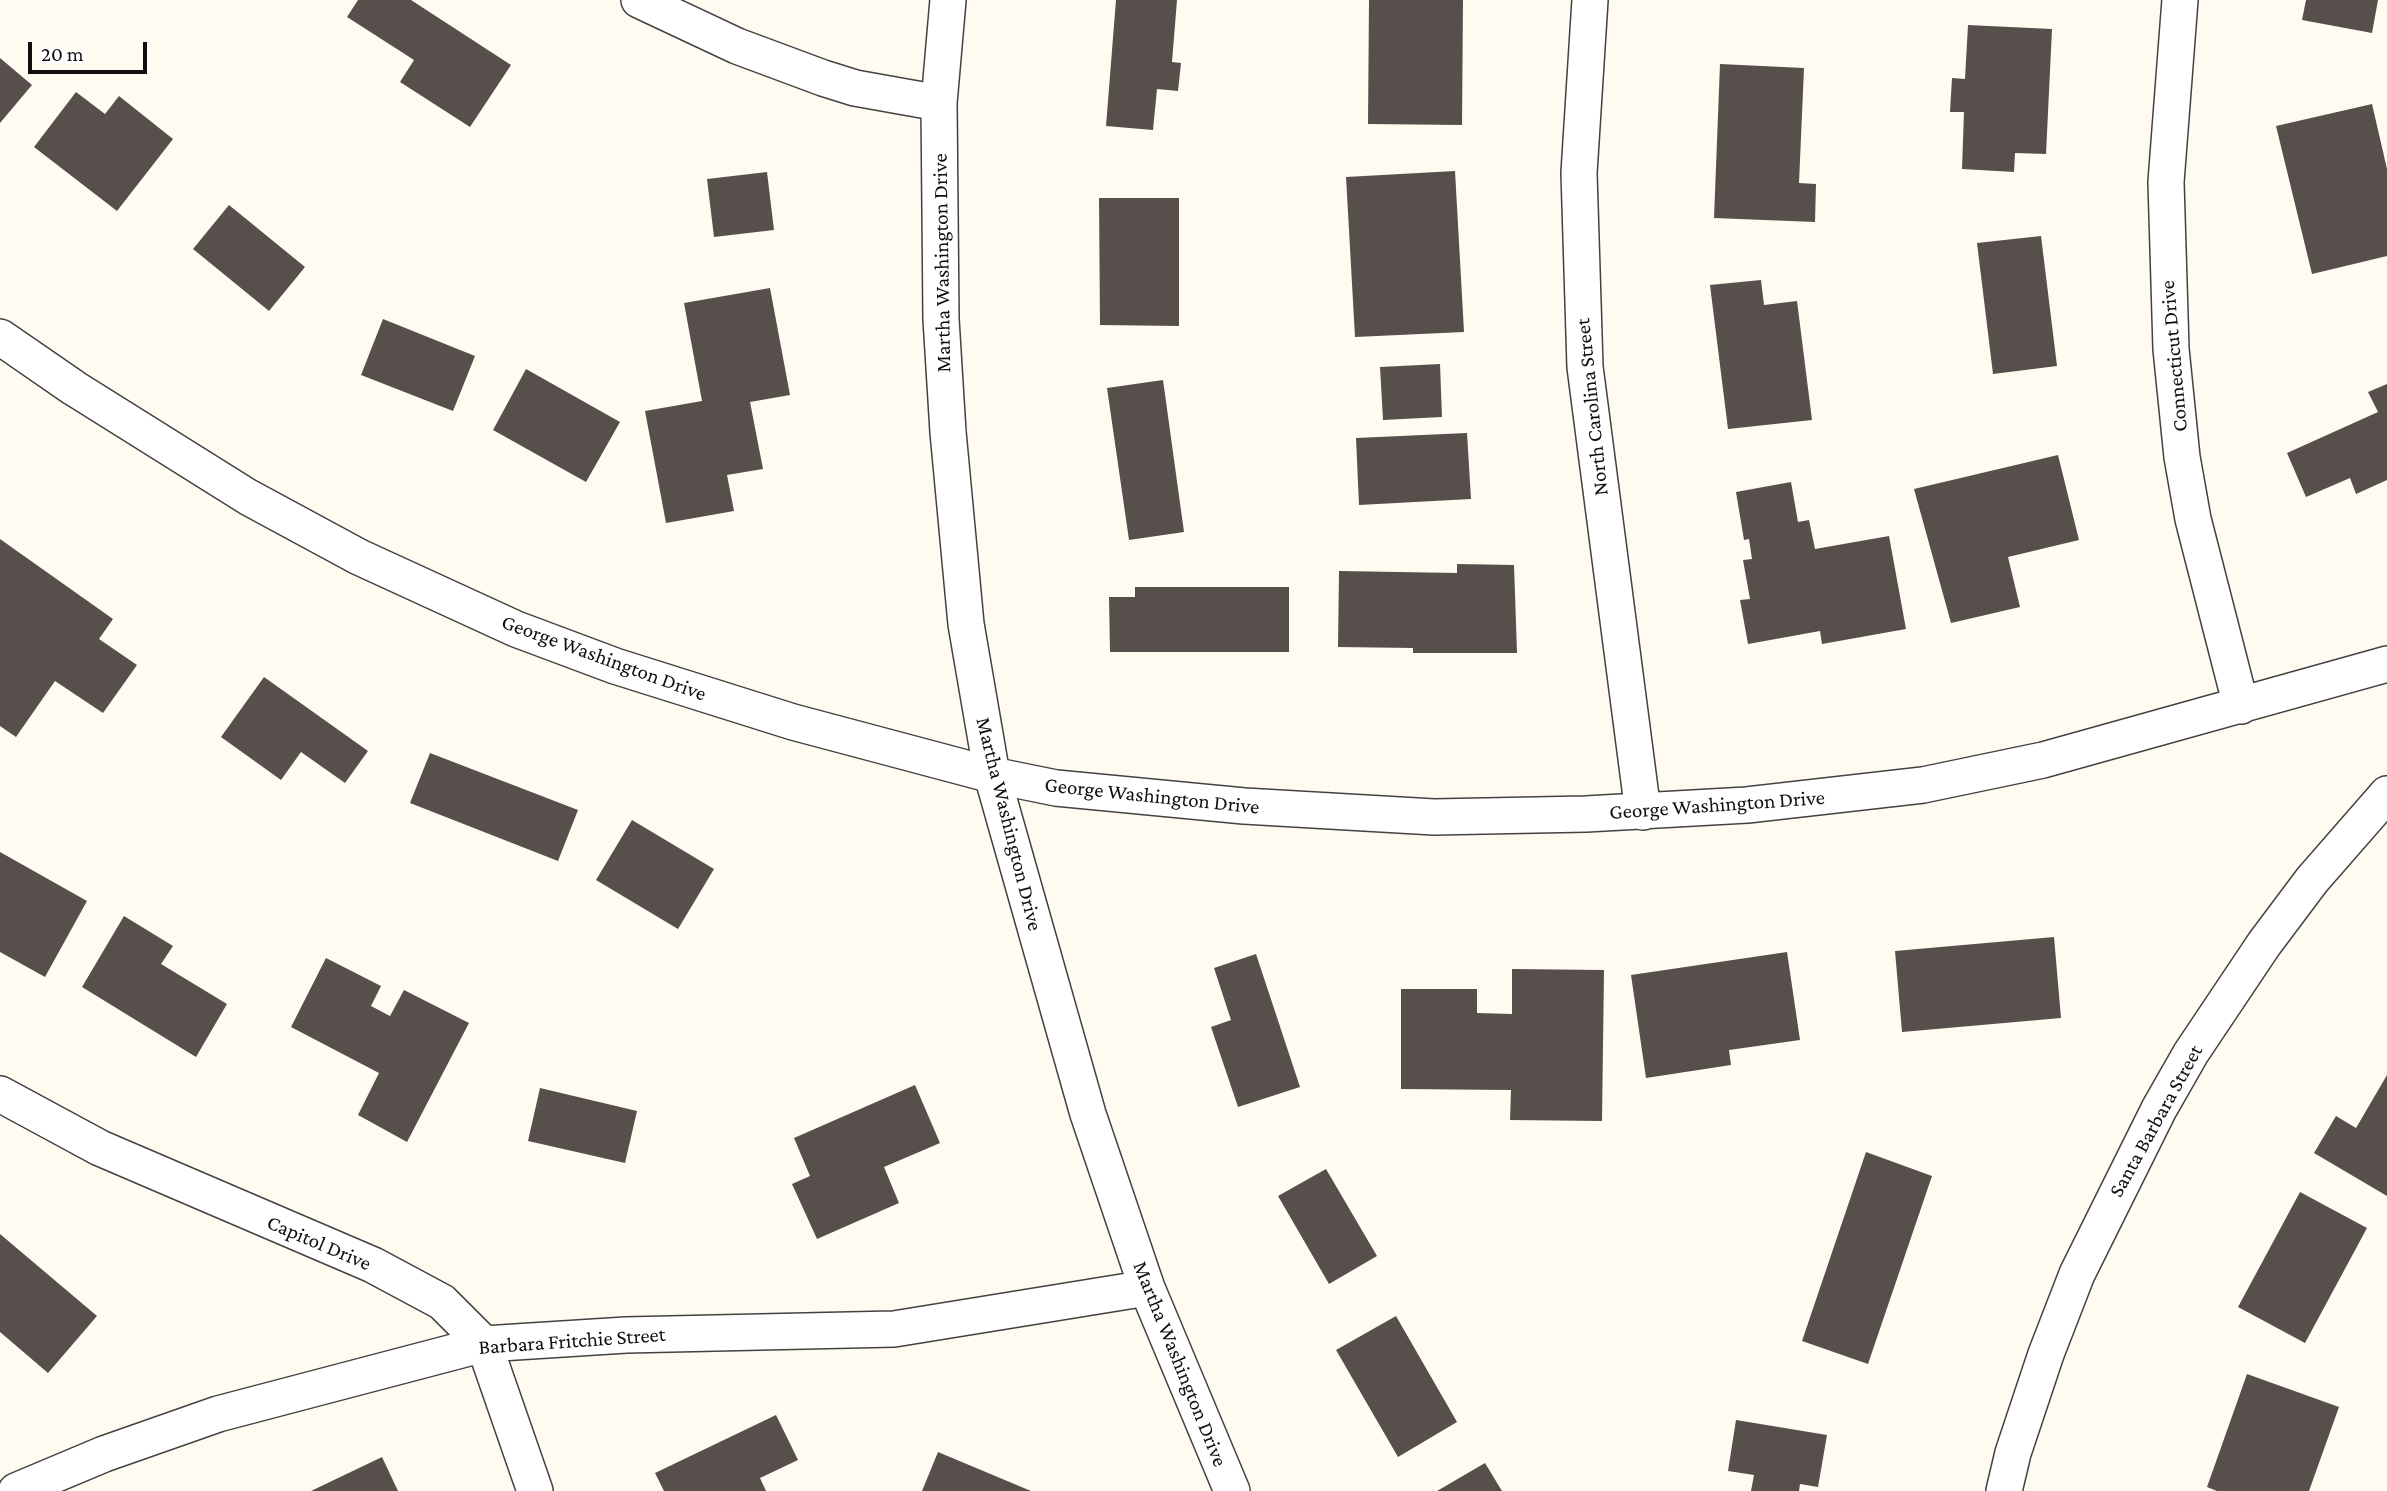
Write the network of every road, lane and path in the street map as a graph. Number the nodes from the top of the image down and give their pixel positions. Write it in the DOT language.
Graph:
graph roads {
  1 [pos="639,0"];
  2 [pos="948,0"];
  3 [pos="1590,0"];
  4 [pos="2180,0"];
  5 [pos="939,103"];
  6 [pos="0,337"];
  7 [pos="2387,664"];
  8 [pos="2241,706"];
  9 [pos="992,775"];
  10 [pos="2387,794"];
  11 [pos="1643,812"];
  12 [pos="0,1094"];
  13 [pos="1147,1289"];
  14 [pos="484,1344"];
  15 [pos="16,1491"];
  16 [pos="534,1491"];
  17 [pos="1232,1491"];
  18 [pos="2004,1491"];
  1 -- 5 [label="street"];
  2 -- 5 [label="street, Martha Washington Drive"];
  3 -- 11 [label="street, North Carolina Street"];
  4 -- 8 [label="street, Connecticut Drive"];
  5 -- 9 [label="street, Martha Washington Drive"];
  6 -- 9 [label="street, George Washington Drive"];
  7 -- 8 [label="street, George Washington Drive"];
  8 -- 11 [label="street, George Washington Drive"];
  9 -- 11 [label="street, George Washington Drive"];
  9 -- 13 [label="street, Martha Washington Drive"];
  10 -- 18 [label="street, Santa Barbara Street"];
  12 -- 14 [label="street, Capitol Drive"];
  13 -- 14 [label="street, Barbara Fritchie Street"];
  13 -- 17 [label="street, Martha Washington Drive"];
  14 -- 15 [label="street, Barbara Fritchie Street"];
  14 -- 16 [label="street, Capitol Drive"];
}
